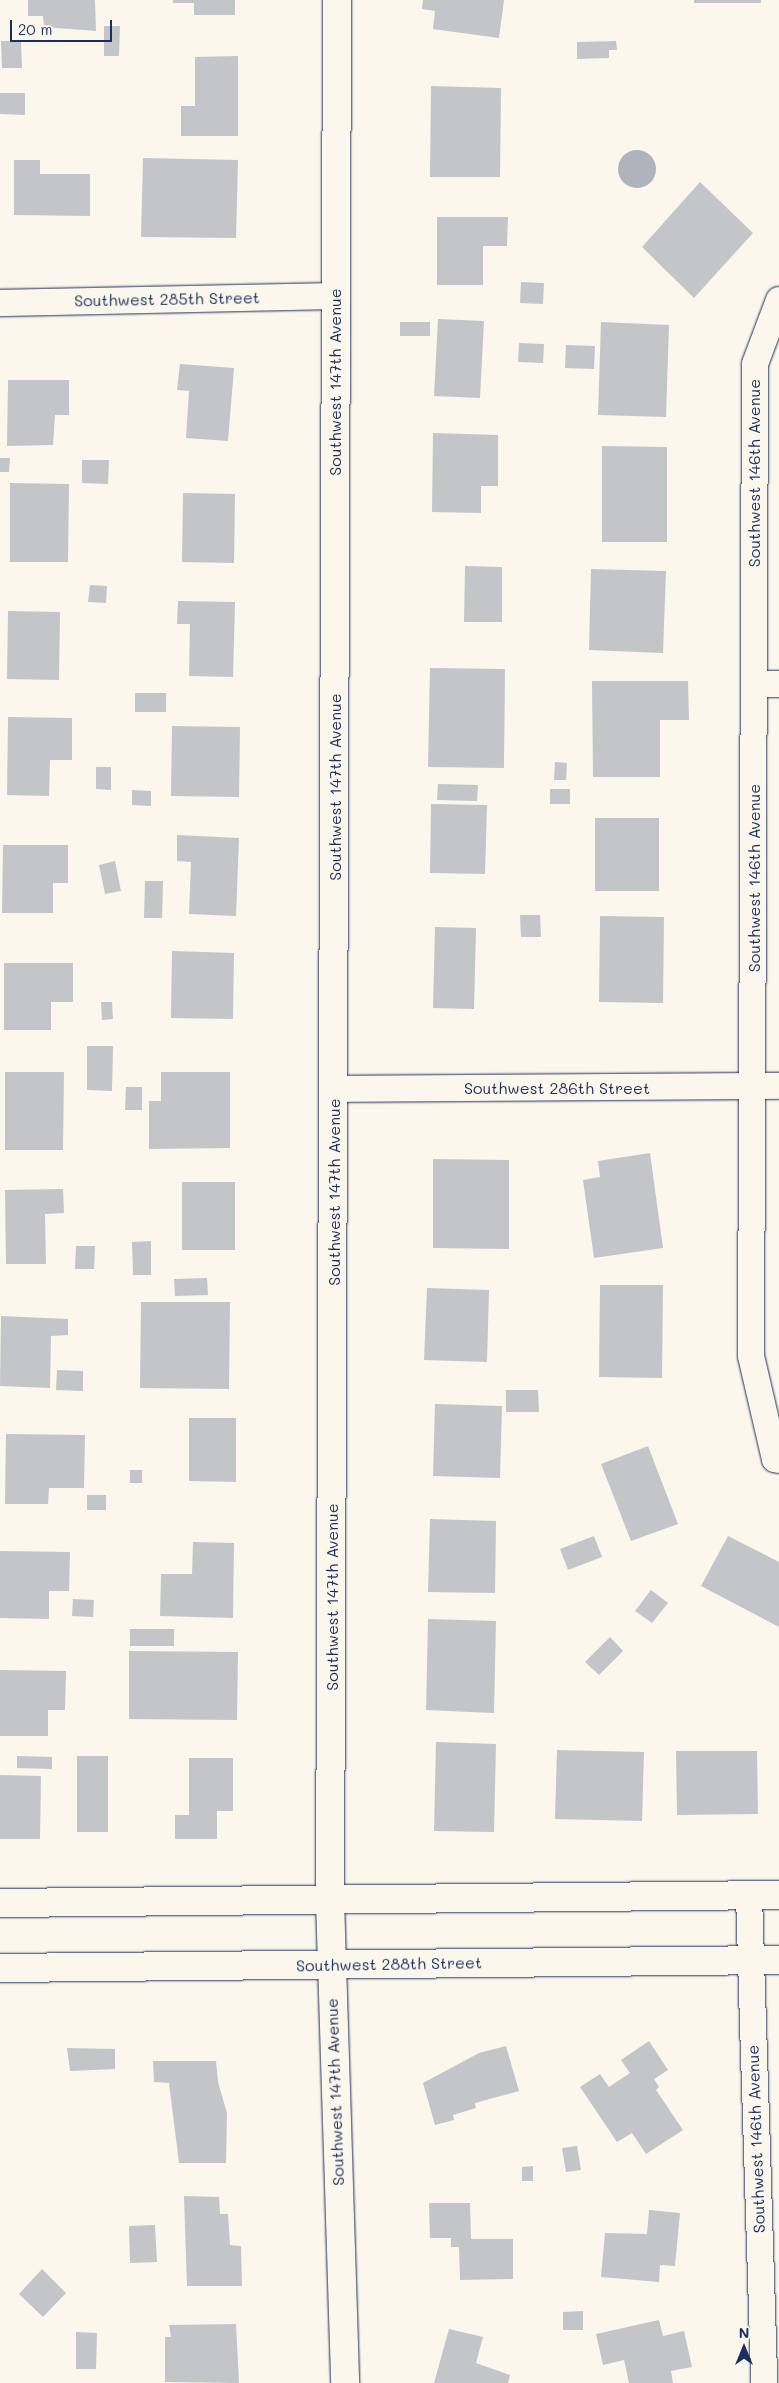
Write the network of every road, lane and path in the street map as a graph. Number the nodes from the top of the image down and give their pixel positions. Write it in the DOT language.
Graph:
graph roads {
  1 [pos="337,0"];
  2 [pos="335,296"];
  3 [pos="779,300"];
  4 [pos="0,303"];
  5 [pos="767,684"];
  6 [pos="766,1086"];
  7 [pos="335,1089"];
  8 [pos="777,1459"];
  9 [pos="779,1895"];
  10 [pos="749,1896"];
  11 [pos="330,1900"];
  12 [pos="0,1904"];
  13 [pos="750,1960"];
  14 [pos="779,1960"];
  15 [pos="330,1965"];
  16 [pos="0,1968"];
  17 [pos="345,2383"];
  18 [pos="764,2383"];
  1 -- 2 [label="street, Southwest 147th Avenue"];
  2 -- 4 [label="street, Southwest 285th Street"];
  2 -- 7 [label="street, Southwest 147th Avenue"];
  3 -- 5 [label="street, Southwest 146th Avenue"];
  5 -- 6 [label="street, Southwest 146th Avenue"];
  6 -- 7 [label="street, Southwest 286th Street"];
  6 -- 8 [label="street, Southwest 146th Avenue"];
  7 -- 11 [label="street, Southwest 147th Avenue"];
  9 -- 10 [label="street"];
  10 -- 11 [label="street"];
  10 -- 13 [label="street, Southwest 146th Avenue"];
  11 -- 12 [label="street"];
  11 -- 15 [label="street, Southwest 147th Avenue"];
  13 -- 14 [label="street, Southwest 288th Street"];
  13 -- 15 [label="street, Southwest 288th Street"];
  13 -- 18 [label="street, Southwest 146th Avenue"];
  15 -- 16 [label="street, Southwest 288th Street"];
  15 -- 17 [label="street, Southwest 147th Avenue"];
}
